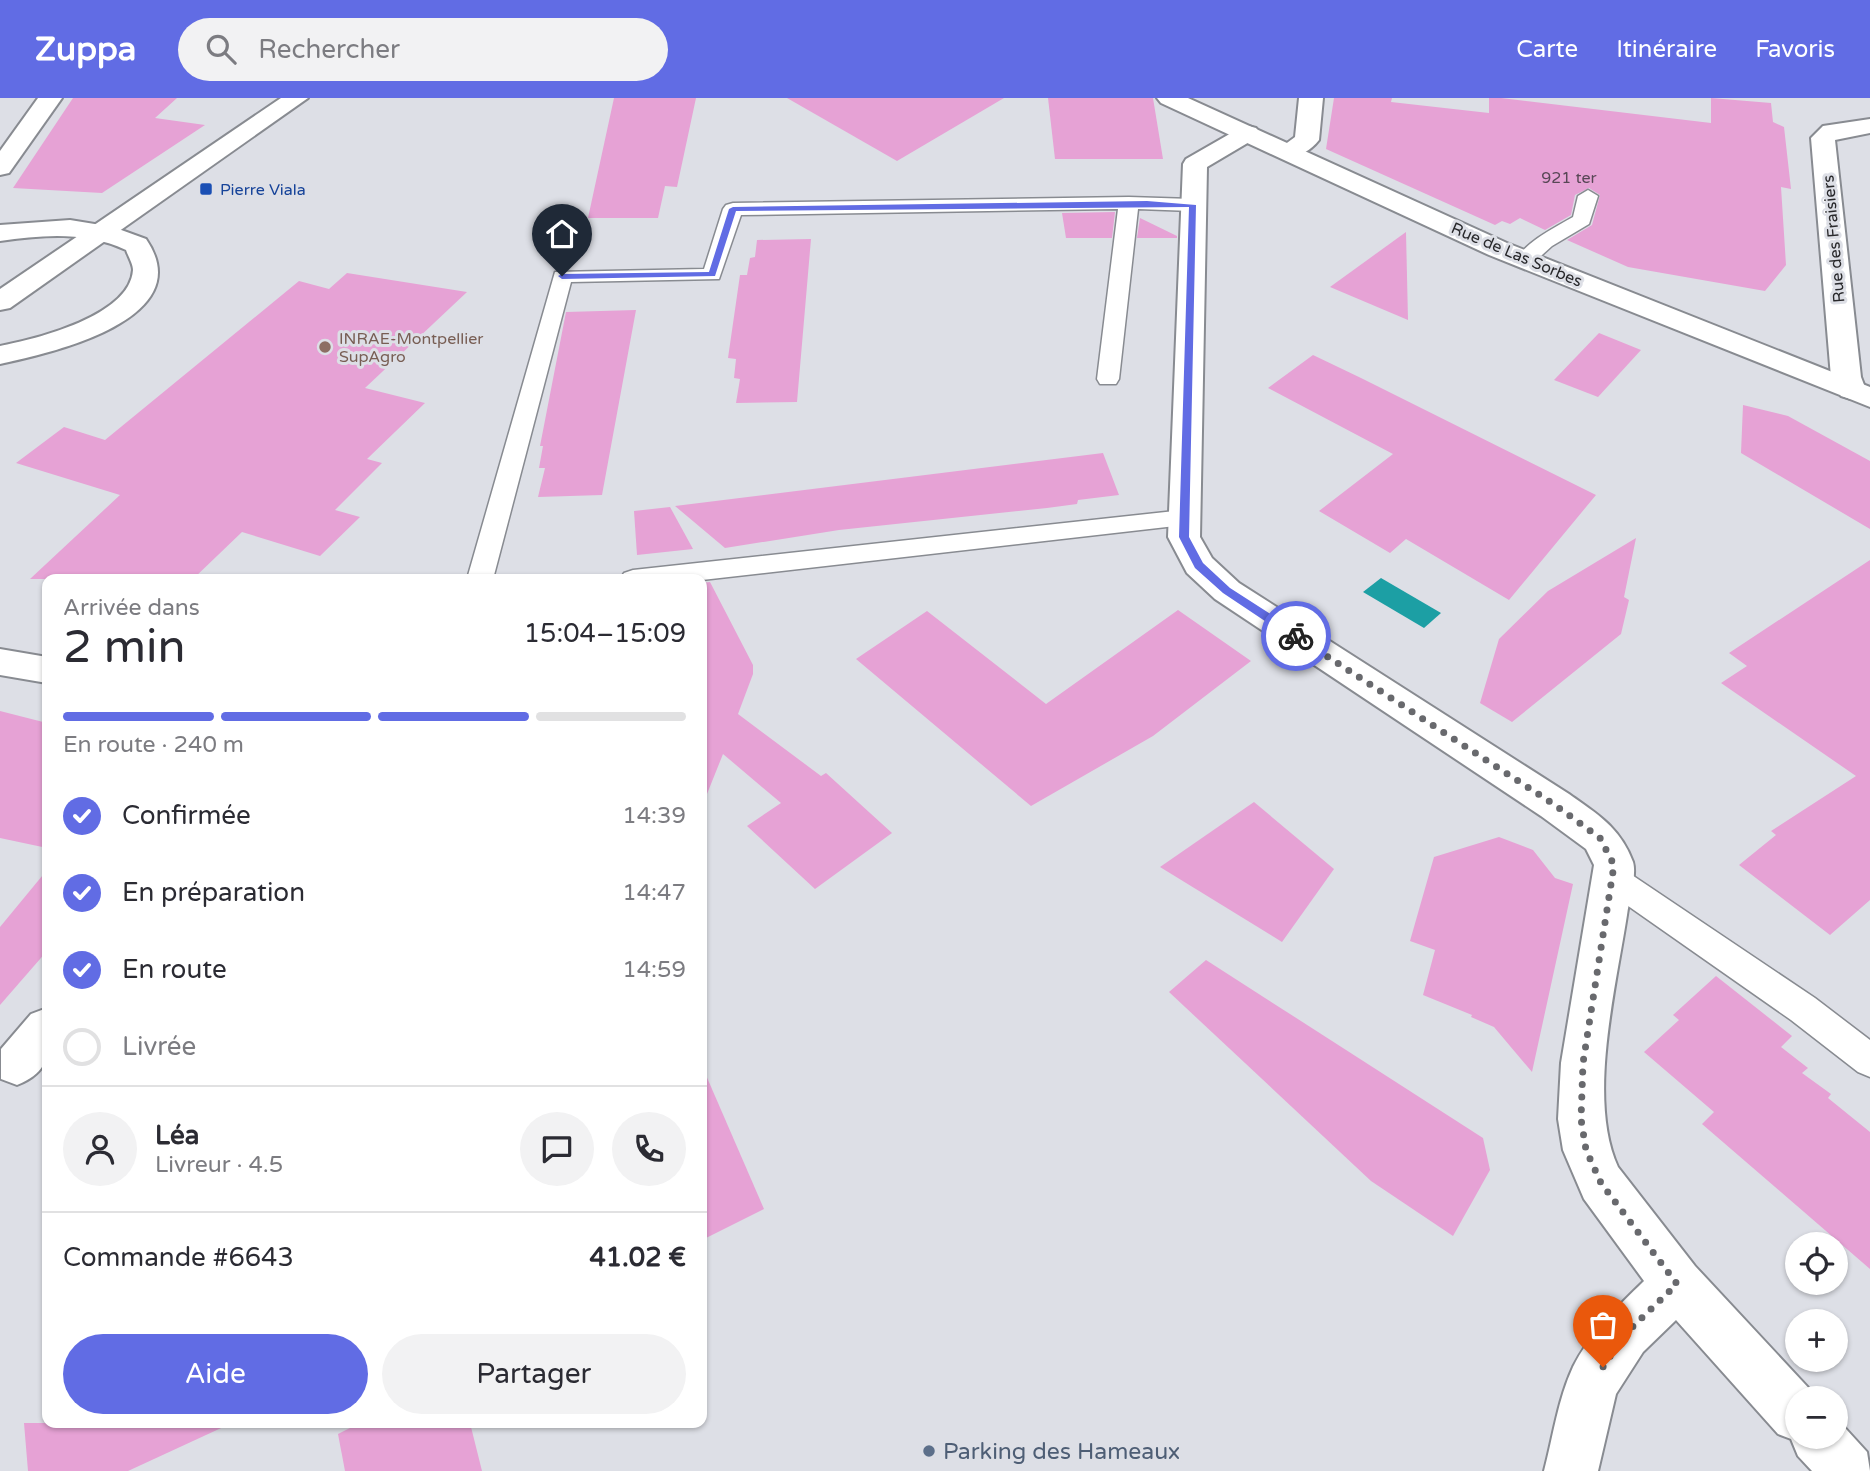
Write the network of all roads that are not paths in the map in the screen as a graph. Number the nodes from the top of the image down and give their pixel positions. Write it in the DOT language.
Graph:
graph roads {
  1 [pos="50,98"];
  2 [pos="296,98"];
  3 [pos="1169,98"];
  4 [pos="1311,98"];
  5 [pos="1870,126"];
  6 [pos="1248,133"];
  7 [pos="1288,151"];
  8 [pos="0,169"];
  9 [pos="1588,196"];
  10 [pos="1129,203"];
  11 [pos="1192,205"];
  12 [pos="103,231"];
  13 [pos="0,233"];
  14 [pos="1525,260"];
  15 [pos="0,302"];
  16 [pos="0,355"];
  17 [pos="1108,379"];
  18 [pos="1860,394"];
  19 [pos="1184,518"];
  20 [pos="481,574"];
  21 [pos="678,574"];
  22 [pos="0,662"];
  23 [pos="42,669"];
  24 [pos="1612,878"];
  25 [pos="42,1034"];
  26 [pos="1870,1061"];
  27 [pos="17,1064"];
  28 [pos="1677,1284"];
  29 [pos="1785,1402"];
  30 [pos="1828,1449"];
  31 [pos="1571,1471"];
  32 [pos="1848,1471"];
  1 -- 8 [label="street"];
  2 -- 12 [label="street"];
  3 -- 6 [label="street, Rue de Las Sorbes"];
  4 -- 7 [label="street"];
  5 -- 18 [label="street, Rue des Fraisiers"];
  6 -- 7 [label="street, Rue de Las Sorbes"];
  6 -- 11 [label="street"];
  7 -- 14 [label="street, Rue de Las Sorbes"];
  9 -- 14 [label="lane"];
  10 -- 11 [label="lane"];
  10 -- 17 [label="lane"];
  10 -- 20 [label="lane"];
  11 -- 19 [label="street"];
  12 -- 13 [label="street"];
  12 -- 15 [label="street"];
  12 -- 16 [label="street"];
  14 -- 18 [label="street, Rue de Las Sorbes"];
  19 -- 21 [label="lane"];
  19 -- 24 [label="street"];
  22 -- 23 [label="street"];
  24 -- 26 [label="lane"];
  24 -- 28 [label="street"];
  25 -- 27 [label="street"];
  28 -- 29 [label="street"];
  28 -- 31 [label="street"];
  30 -- 32 [label="street"];
}
